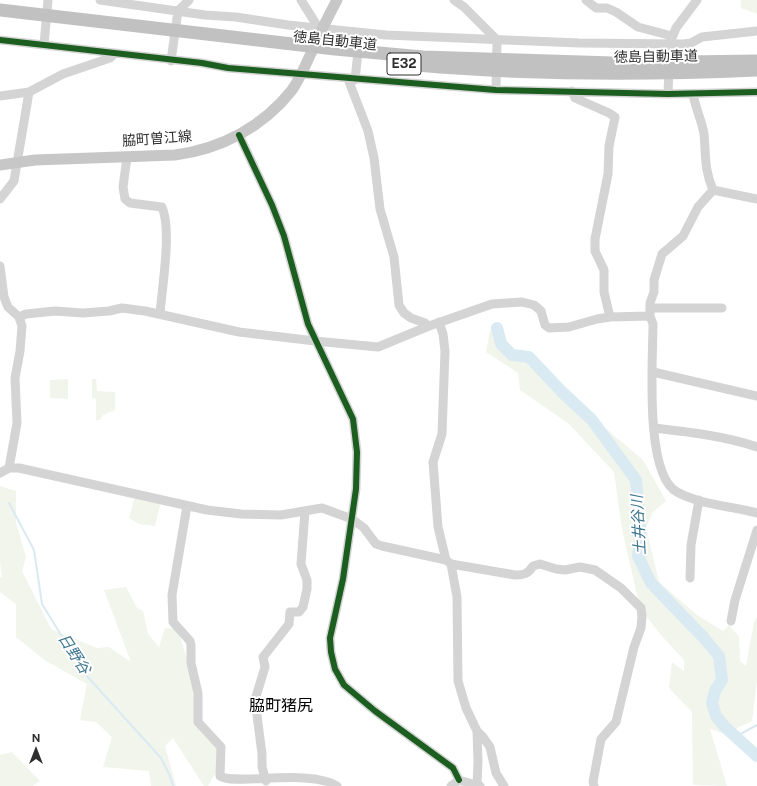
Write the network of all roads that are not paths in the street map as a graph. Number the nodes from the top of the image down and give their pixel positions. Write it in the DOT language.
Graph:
graph roads {
  1 [pos="100,0"];
  2 [pos="189,0"];
  3 [pos="301,0"];
  4 [pos="337,0"];
  5 [pos="454,0"];
  6 [pos="586,0"];
  7 [pos="697,0"];
  8 [pos="48,1"];
  9 [pos="0,10"];
  10 [pos="177,15"];
  11 [pos="55,17"];
  12 [pos="320,29"];
  13 [pos="757,31"];
  14 [pos="359,36"];
  15 [pos="0,40"];
  16 [pos="44,43"];
  17 [pos="670,44"];
  18 [pos="497,45"];
  19 [pos="115,53"];
  20 [pos="171,57"];
  21 [pos="757,61"];
  22 [pos="757,70"];
  23 [pos="302,73"];
  24 [pos="353,78"];
  25 [pos="496,86"];
  26 [pos="668,89"];
  27 [pos="572,91"];
  28 [pos="29,92"];
  29 [pos="757,92"];
  30 [pos="693,94"];
  31 [pos="0,96"];
  32 [pos="239,135"];
  33 [pos="127,156"];
  34 [pos="17,162"];
  35 [pos="0,165"];
  36 [pos="713,190"];
  37 [pos="0,199"];
  38 [pos="757,199"];
  39 [pos="0,266"];
  40 [pos="722,308"];
  41 [pos="650,312"];
  42 [pos="160,314"];
  43 [pos="19,317"];
  44 [pos="610,317"];
  45 [pos="439,322"];
  46 [pos="428,326"];
  47 [pos="315,342"];
  48 [pos="653,372"];
  49 [pos="757,396"];
  50 [pos="654,428"];
  51 [pos="757,447"];
  52 [pos="9,468"];
  53 [pos="0,474"];
  54 [pos="699,500"];
  55 [pos="187,506"];
  56 [pos="305,511"];
  57 [pos="757,513"];
  58 [pos="352,520"];
  59 [pos="757,530"];
  60 [pos="448,562"];
  61 [pos="690,578"];
  62 [pos="730,621"];
  63 [pos="477,731"];
  64 [pos="459,780"];
  65 [pos="266,781"];
  66 [pos="478,785"];
  67 [pos="337,786"];
  68 [pos="451,786"];
  69 [pos="504,786"];
  70 [pos="594,786"];
  1 -- 10 [label="street"];
  2 -- 10 [label="street"];
  3 -- 12 [label="street"];
  4 -- 12 [label="main road, 脇町曽江線"];
  5 -- 18 [label="street"];
  6 -- 17 [label="street"];
  7 -- 17 [label="street"];
  8 -- 16 [label="street"];
  9 -- 11 [label="highway, 徳島自動車道 / E32"];
  10 -- 12 [label="street"];
  10 -- 20 [label="street"];
  11 -- 21 [label="highway, 徳島自動車道 / E32"];
  11 -- 22 [label="highway, 徳島自動車道 / E32"];
  12 -- 14 [label="street"];
  12 -- 23 [label="main road, 脇町曽江線"];
  13 -- 17 [label="street"];
  14 -- 18 [label="street"];
  14 -- 24 [label="street"];
  15 -- 16 [label="street"];
  16 -- 19 [label="street"];
  17 -- 18 [label="street"];
  17 -- 26 [label="street"];
  18 -- 25 [label="street"];
  19 -- 20 [label="street"];
  19 -- 28 [label="street"];
  20 -- 23 [label="street"];
  23 -- 24 [label="street"];
  23 -- 32 [label="main road, 脇町曽江線"];
  24 -- 25 [label="street"];
  24 -- 46 [label="street"];
  25 -- 27 [label="street"];
  26 -- 27 [label="street"];
  26 -- 30 [label="street"];
  27 -- 44 [label="street"];
  28 -- 31 [label="street"];
  28 -- 34 [label="street"];
  29 -- 30 [label="street"];
  30 -- 36 [label="street"];
  32 -- 33 [label="main road, 脇町曽江線"];
  32 -- 47 [label="street"];
  33 -- 34 [label="main road, 脇町曽江線"];
  33 -- 42 [label="street"];
  34 -- 35 [label="main road, 脇町曽江線"];
  34 -- 37 [label="street"];
  36 -- 38 [label="street"];
  36 -- 41 [label="street"];
  39 -- 43 [label="street"];
  40 -- 41 [label="street"];
  41 -- 44 [label="street"];
  41 -- 48 [label="street"];
  42 -- 43 [label="street"];
  42 -- 47 [label="street"];
  43 -- 52 [label="street"];
  44 -- 45 [label="street"];
  45 -- 46 [label="street"];
  45 -- 60 [label="street"];
  46 -- 47 [label="street"];
  47 -- 58 [label="street"];
  48 -- 49 [label="street"];
  48 -- 50 [label="street"];
  50 -- 51 [label="street"];
  50 -- 54 [label="street"];
  52 -- 53 [label="street"];
  52 -- 55 [label="street"];
  54 -- 57 [label="street"];
  54 -- 61 [label="street"];
  55 -- 56 [label="street"];
  55 -- 65 [label="street"];
  56 -- 58 [label="street"];
  56 -- 65 [label="street"];
  58 -- 60 [label="street"];
  58 -- 64 [label="street"];
  59 -- 62 [label="street"];
  60 -- 63 [label="street"];
  60 -- 70 [label="street"];
  63 -- 66 [label="street"];
  63 -- 69 [label="street"];
  64 -- 66 [label="street"];
  64 -- 68 [label="street"];
  65 -- 67 [label="street"];
}
